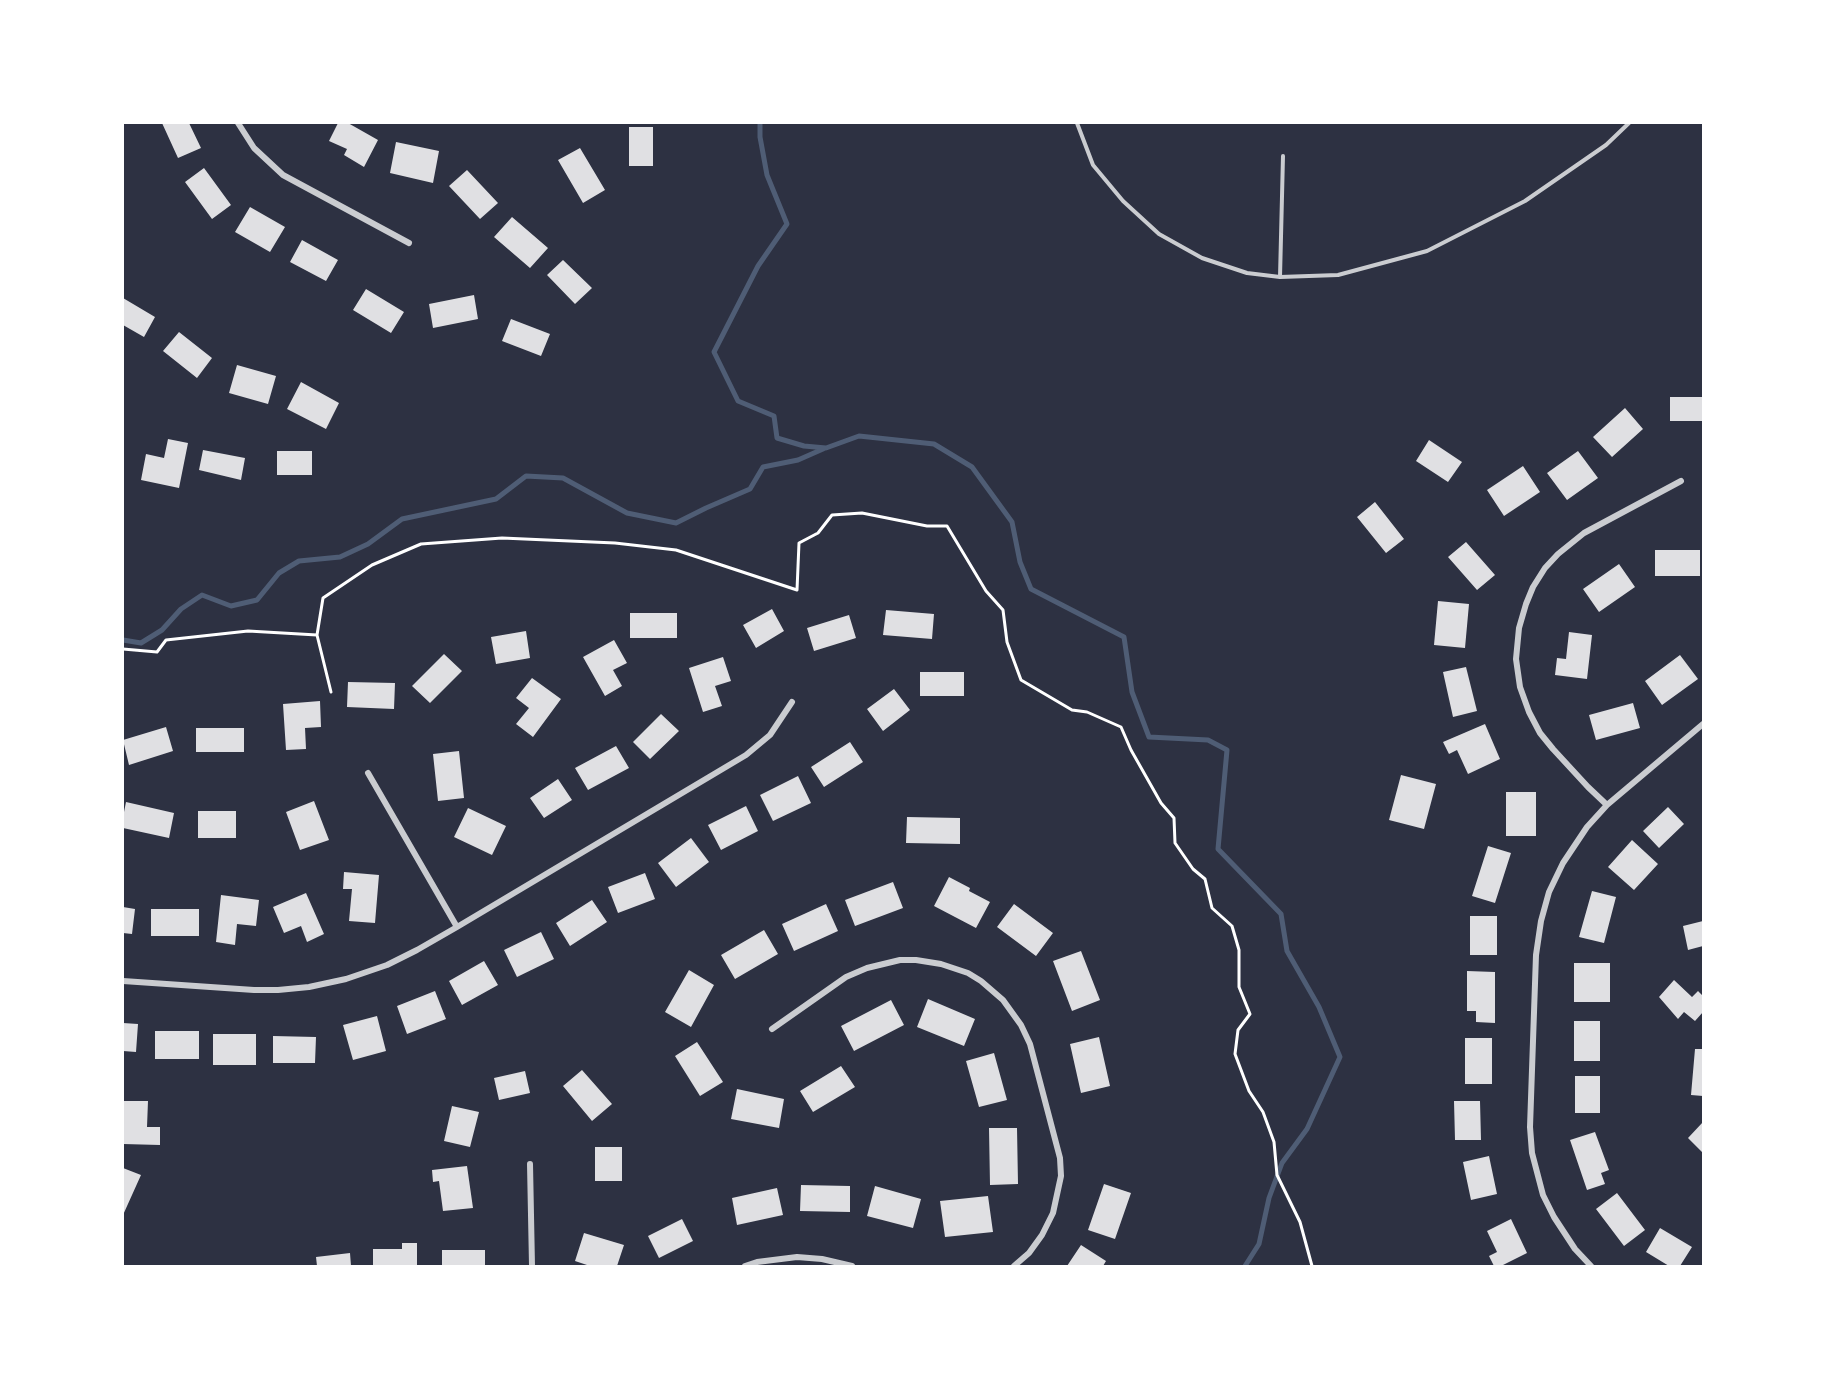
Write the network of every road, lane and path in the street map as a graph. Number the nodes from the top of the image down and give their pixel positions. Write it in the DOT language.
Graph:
graph roads {
  1 [pos="238,123"];
  2 [pos="1077,123"];
  3 [pos="1629,123"];
  4 [pos="1283,156"];
  5 [pos="410,243"];
  6 [pos="1280,277"];
  7 [pos="1681,481"];
  8 [pos="317,635"];
  9 [pos="123,649"];
  10 [pos="331,692"];
  11 [pos="792,702"];
  12 [pos="1703,724"];
  13 [pos="368,773"];
  14 [pos="1607,805"];
  15 [pos="457,927"];
  16 [pos="123,981"];
  17 [pos="772,1029"];
  18 [pos="530,1164"];
  19 [pos="532,1266"];
  20 [pos="745,1266"];
  21 [pos="852,1266"];
  22 [pos="1014,1266"];
  23 [pos="1312,1266"];
  24 [pos="1592,1266"];
  1 -- 5 [label="street"];
  2 -- 6 [label="lane"];
  3 -- 6 [label="lane"];
  4 -- 6 [label="lane"];
  7 -- 14 [label="street"];
  8 -- 9 [label="path"];
  8 -- 10 [label="path"];
  8 -- 23 [label="path"];
  11 -- 15 [label="street"];
  12 -- 14 [label="street"];
  13 -- 15 [label="street"];
  14 -- 24 [label="street"];
  15 -- 16 [label="street"];
  17 -- 22 [label="street"];
  18 -- 19 [label="street"];
  20 -- 21 [label="street"];
}
